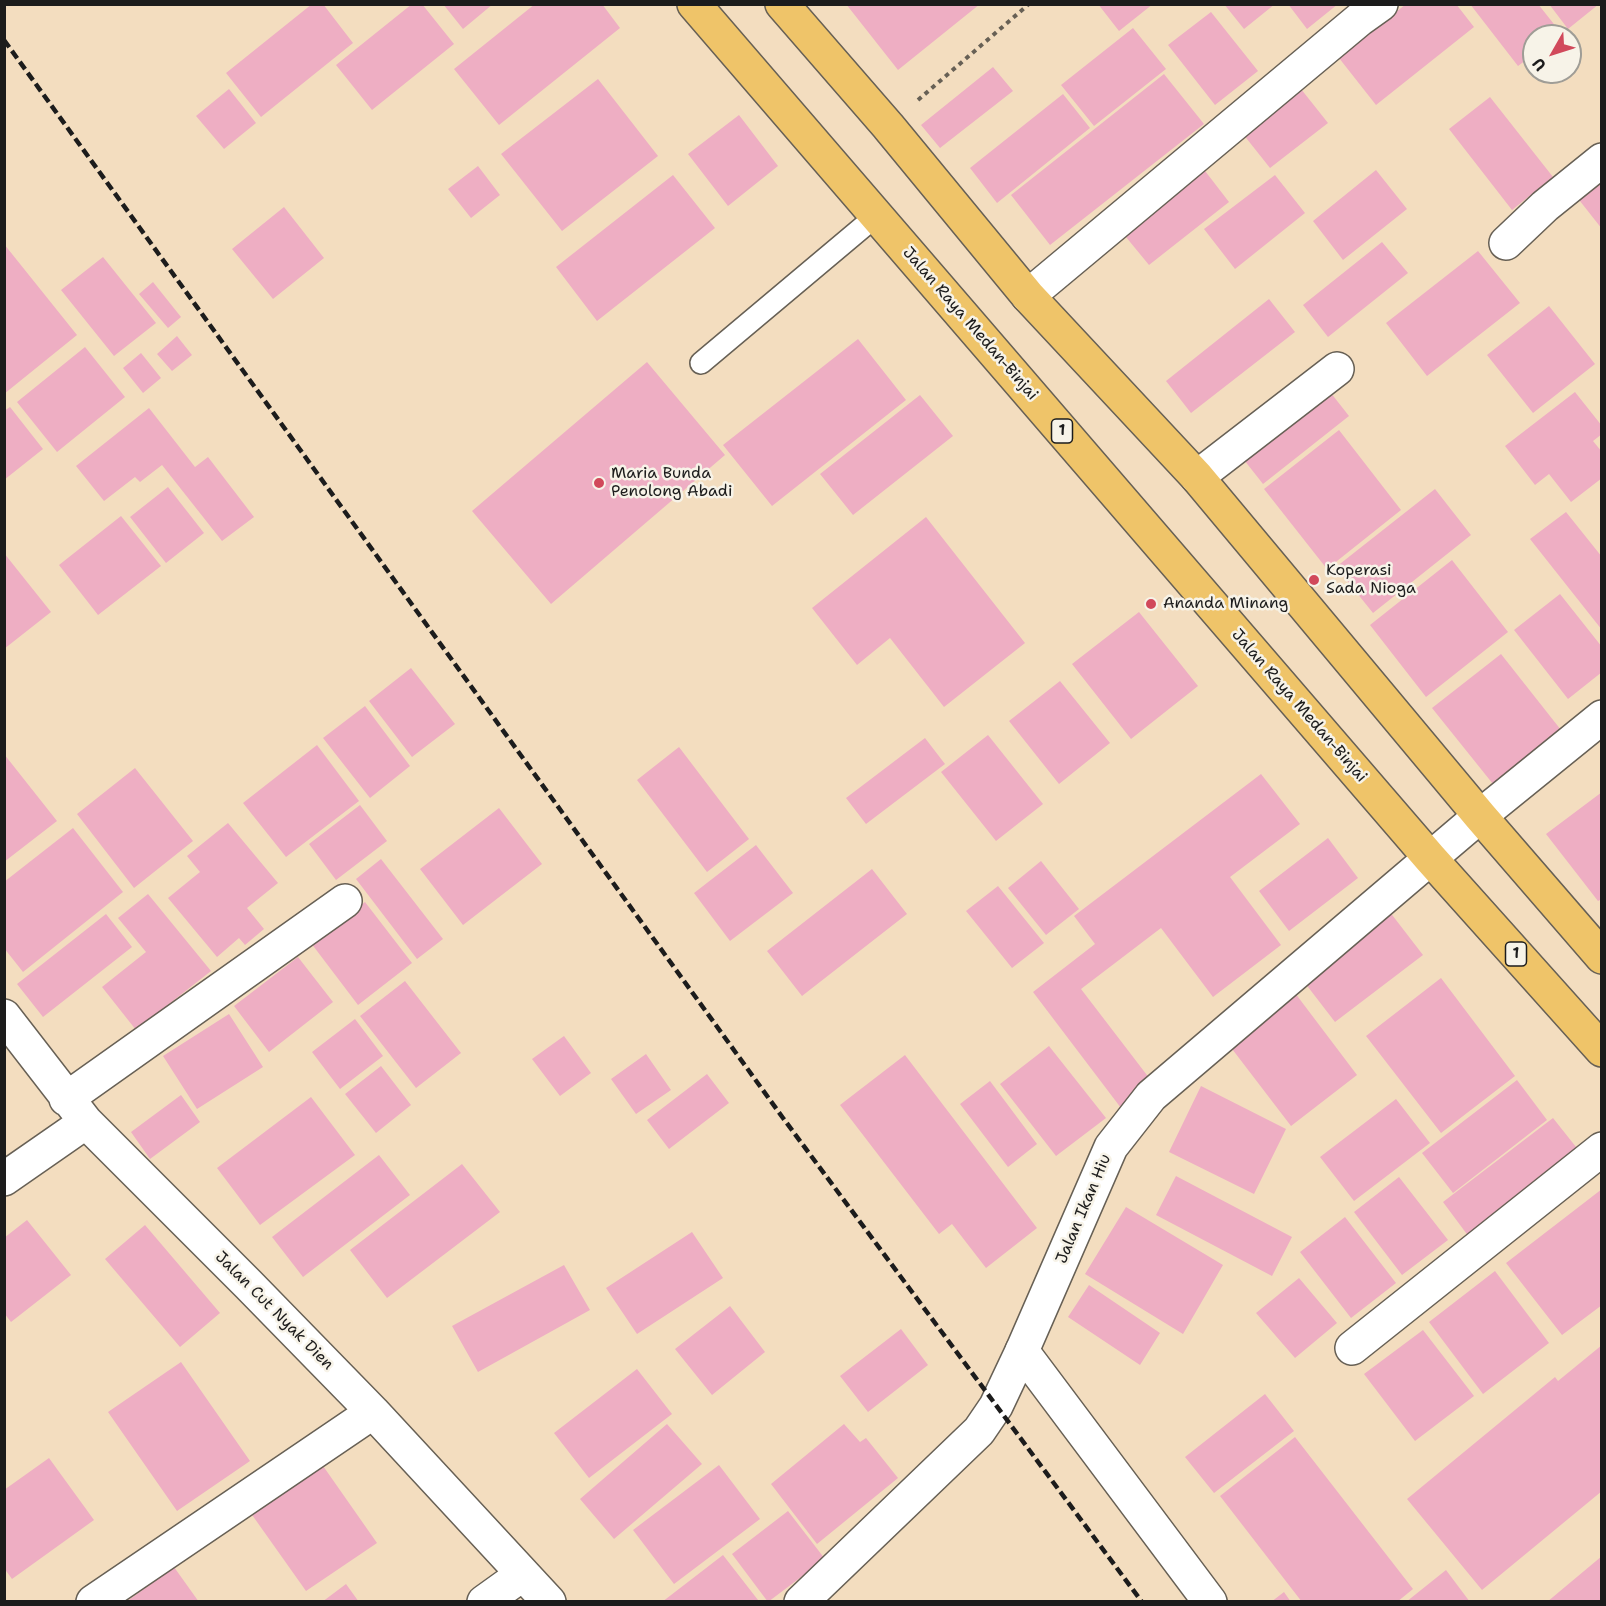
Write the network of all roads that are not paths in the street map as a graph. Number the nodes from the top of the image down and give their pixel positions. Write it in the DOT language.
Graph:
graph roads {
  1 [pos="694,4"];
  2 [pos="1380,4"];
  3 [pos="784,5"];
  4 [pos="1602,160"];
  5 [pos="876,216"];
  6 [pos="1506,243"];
  7 [pos="1028,296"];
  8 [pos="701,363"];
  9 [pos="1337,369"];
  10 [pos="1197,477"];
  11 [pos="1602,717"];
  12 [pos="1480,816"];
  13 [pos="1430,858"];
  14 [pos="345,901"];
  15 [pos="1602,957"];
  16 [pos="4,1016"];
  17 [pos="1602,1050"];
  18 [pos="76,1111"];
  19 [pos="1602,1149"];
  20 [pos="4,1179"];
  21 [pos="1352,1348"];
  22 [pos="1022,1351"];
  23 [pos="374,1412"];
  24 [pos="523,1574"];
  25 [pos="93,1602"];
  26 [pos="484,1602"];
  27 [pos="549,1602"];
  28 [pos="801,1602"];
  29 [pos="1210,1602"];
  1 -- 5 [label="main road, Jalan Raya Medan-Binjai / 1"];
  2 -- 7 [label="street"];
  3 -- 7 [label="main road"];
  4 -- 6 [label="street"];
  5 -- 8 [label="lane"];
  5 -- 13 [label="main road, Jalan Raya Medan-Binjai / 1"];
  7 -- 10 [label="main road"];
  9 -- 10 [label="street"];
  10 -- 12 [label="main road"];
  11 -- 12 [label="street, Jalan Ikan Hiu"];
  12 -- 13 [label="street, Jalan Ikan Hiu"];
  12 -- 15 [label="main road"];
  13 -- 17 [label="main road, Jalan Raya Medan-Binjai / 1"];
  13 -- 22 [label="street, Jalan Ikan Hiu"];
  14 -- 18 [label="street"];
  16 -- 18 [label="street, Jalan Cut Nyak Dien"];
  18 -- 20 [label="street"];
  18 -- 23 [label="street, Jalan Cut Nyak Dien"];
  19 -- 21 [label="street"];
  22 -- 28 [label="street, Jalan Ikan Hiu"];
  22 -- 29 [label="street"];
  23 -- 24 [label="street, Jalan Cut Nyak Dien"];
  23 -- 25 [label="street"];
  24 -- 26 [label="street"];
  24 -- 27 [label="street, Jalan Cut Nyak Dien"];
}
